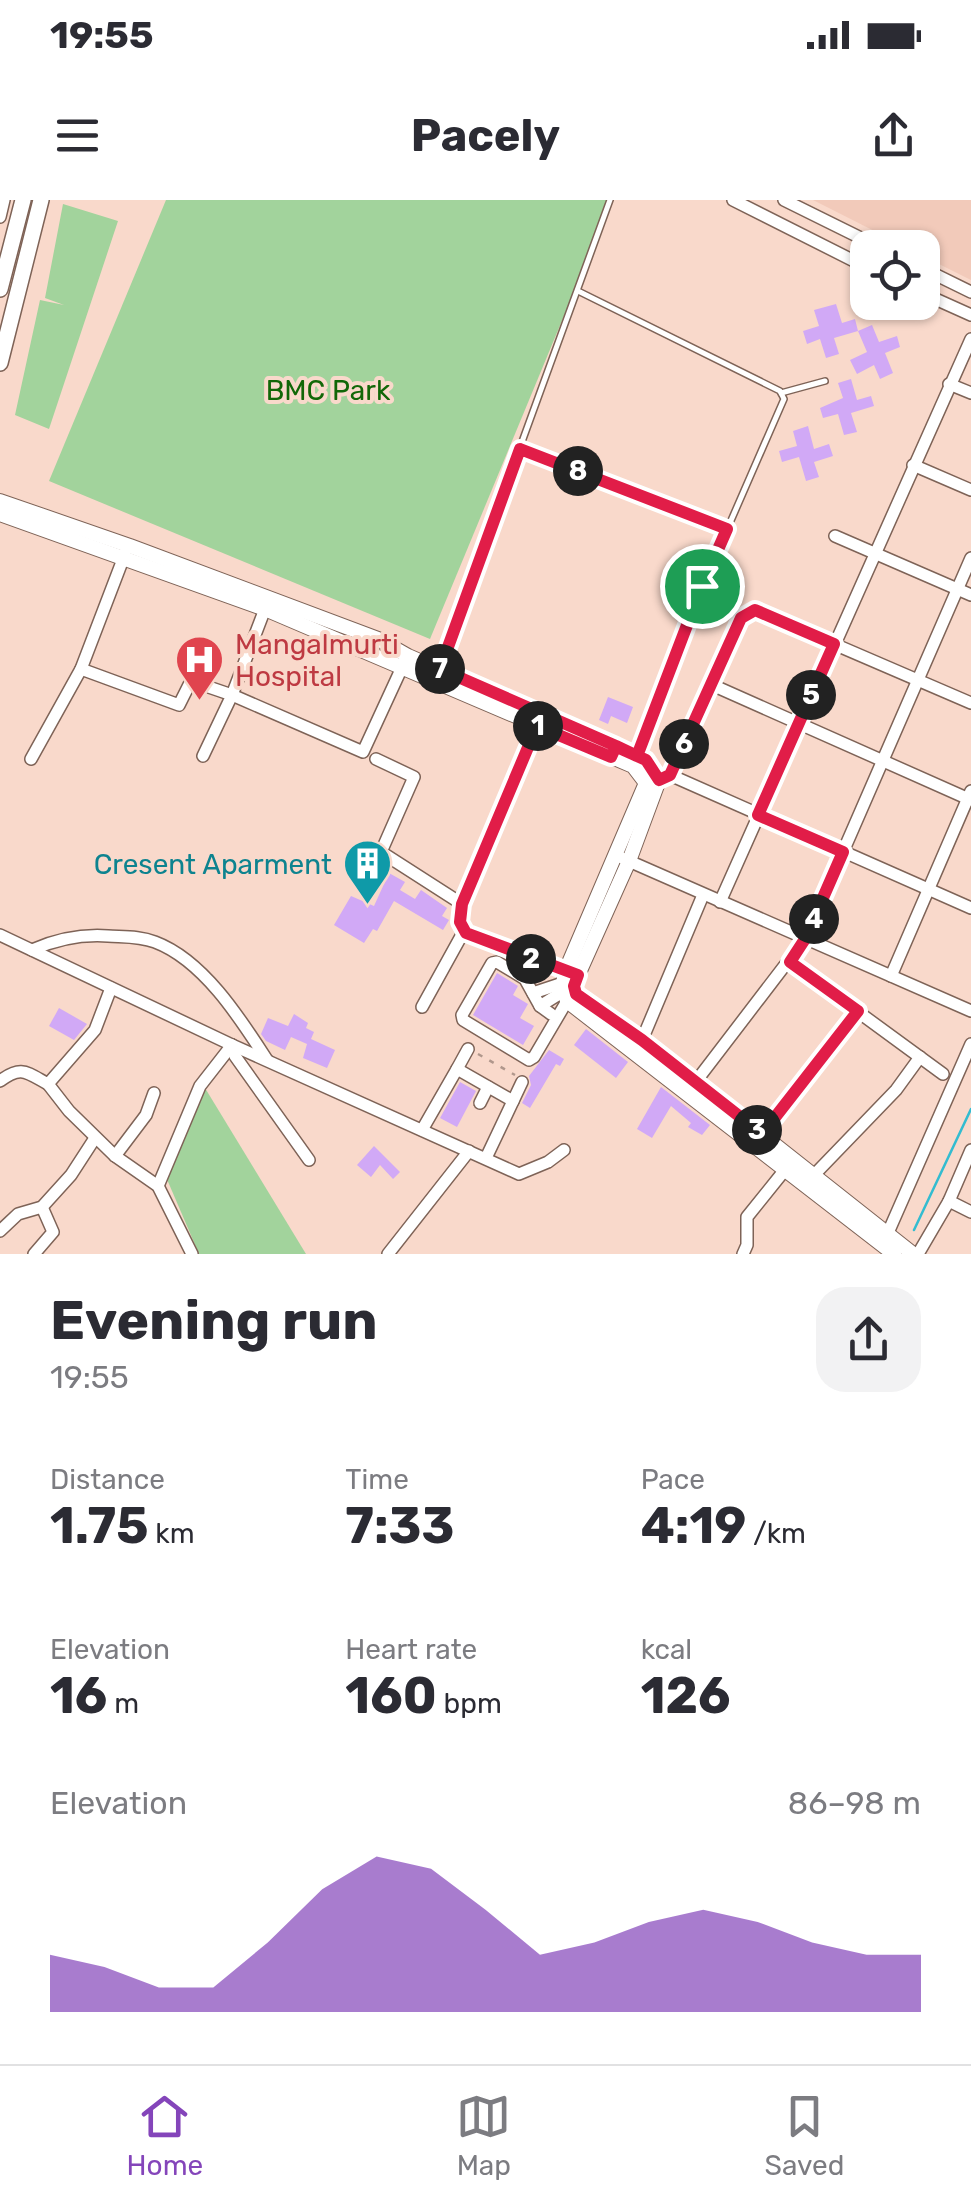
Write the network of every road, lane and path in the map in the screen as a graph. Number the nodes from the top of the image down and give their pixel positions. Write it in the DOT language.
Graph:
graph roads {
  1 [pos="4,200"];
  2 [pos="23,200"];
  3 [pos="41,200"];
  4 [pos="610,200"];
  5 [pos="733,200"];
  6 [pos="784,200"];
  7 [pos="0,217"];
  8 [pos="850,233"];
  9 [pos="850,259"];
  10 [pos="940,277"];
  11 [pos="0,290"];
  12 [pos="578,291"];
  13 [pos="971,292"];
  14 [pos="940,300"];
  15 [pos="971,315"];
  16 [pos="971,339"];
  17 [pos="1,356"];
  18 [pos="825,381"];
  19 [pos="949,384"];
  20 [pos="782,394"];
  21 [pos="971,394"];
  22 [pos="520,449"];
  23 [pos="912,465"];
  24 [pos="971,490"];
  25 [pos="0,501"];
  26 [pos="0,514"];
  27 [pos="727,529"];
  28 [pos="836,536"];
  29 [pos="126,551"];
  30 [pos="874,553"];
  31 [pos="971,558"];
  32 [pos="958,589"];
  33 [pos="971,595"];
  34 [pos="268,603"];
  35 [pos="834,644"];
  36 [pos="405,661"];
  37 [pos="81,669"];
  38 [pos="437,676"];
  39 [pos="918,680"];
  40 [pos="710,684"];
  41 [pos="232,695"];
  42 [pos="971,703"];
  43 [pos="540,720"];
  44 [pos="798,724"];
  45 [pos="646,730"];
  46 [pos="203,756"];
  47 [pos="376,758"];
  48 [pos="31,759"];
  49 [pos="883,761"];
  50 [pos="658,779"];
  51 [pos="970,797"];
  52 [pos="758,815"];
  53 [pos="843,852"];
  54 [pos="623,858"];
  55 [pos="928,890"];
  56 [pos="703,895"];
  57 [pos="720,902"];
  58 [pos="462,904"];
  59 [pos="971,908"];
  60 [pos="464,931"];
  61 [pos="0,935"];
  62 [pos="805,939"];
  63 [pos="32,950"];
  64 [pos="790,962"];
  65 [pos="891,976"];
  66 [pos="568,984"];
  67 [pos="111,988"];
  68 [pos="534,993"];
  69 [pos="422,1007"];
  70 [pos="858,1011"];
  71 [pos="971,1011"];
  72 [pos="642,1040"];
  73 [pos="232,1044"];
  74 [pos="971,1044"];
  75 [pos="468,1050"];
  76 [pos="920,1057"];
  77 [pos="268,1061"];
  78 [pos="457,1068"];
  79 [pos="943,1074"];
  80 [pos="0,1081"];
  81 [pos="522,1082"];
  82 [pos="48,1084"];
  83 [pos="694,1084"];
  84 [pos="488,1087"];
  85 [pos="154,1093"];
  86 [pos="513,1102"];
  87 [pos="480,1103"];
  88 [pos="720,1111"];
  89 [pos="422,1130"];
  90 [pos="762,1134"];
  91 [pos="96,1138"];
  92 [pos="564,1150"];
  93 [pos="971,1150"];
  94 [pos="469,1151"];
  95 [pos="116,1156"];
  96 [pos="486,1158"];
  97 [pos="310,1160"];
  98 [pos="784,1171"];
  99 [pos="814,1176"];
  100 [pos="158,1186"];
  101 [pos="950,1202"];
  102 [pos="42,1206"];
  103 [pos="971,1212"];
  104 [pos="866,1226"];
  105 [pos="0,1231"];
  106 [pos="888,1235"];
  107 [pos="34,1254"];
  108 [pos="192,1254"];
  109 [pos="388,1254"];
  110 [pos="743,1254"];
  111 [pos="894,1254"];
  112 [pos="915,1254"];
  1 -- 7 [label="street"];
  2 -- 11 [label="main road"];
  3 -- 17 [label="main road"];
  4 -- 12 [label="lane"];
  5 -- 9 [label="street"];
  6 -- 8 [label="street"];
  10 -- 13 [label="street"];
  12 -- 20 [label="lane"];
  12 -- 22 [label="lane"];
  14 -- 15 [label="street"];
  16 -- 19 [label="street"];
  18 -- 20 [label="lane"];
  19 -- 21 [label="street"];
  19 -- 23 [label="street"];
  20 -- 27 [label="lane"];
  22 -- 27 [label="lane"];
  22 -- 38 [label="lane"];
  23 -- 24 [label="street"];
  23 -- 30 [label="street"];
  25 -- 29 [label="street"];
  26 -- 29 [label="street"];
  27 -- 45 [label="lane"];
  28 -- 30 [label="street"];
  29 -- 34 [label="street"];
  29 -- 37 [label="street"];
  30 -- 32 [label="street"];
  30 -- 35 [label="street"];
  31 -- 32 [label="street"];
  32 -- 33 [label="street"];
  32 -- 39 [label="street"];
  34 -- 36 [label="street"];
  34 -- 41 [label="street"];
  35 -- 39 [label="street"];
  35 -- 40 [label="street"];
  35 -- 44 [label="street"];
  36 -- 38 [label="street"];
  36 -- 41 [label="street"];
  37 -- 41 [label="street"];
  37 -- 48 [label="street"];
  38 -- 43 [label="street"];
  39 -- 42 [label="street"];
  39 -- 49 [label="street"];
  40 -- 44 [label="street"];
  40 -- 50 [label="street"];
  41 -- 46 [label="street"];
  43 -- 50 [label="street"];
  43 -- 58 [label="street"];
  44 -- 49 [label="street"];
  44 -- 52 [label="street"];
  47 -- 58 [label="street"];
  49 -- 51 [label="street"];
  49 -- 53 [label="street"];
  50 -- 52 [label="street"];
  50 -- 54 [label="street"];
  51 -- 55 [label="street"];
  52 -- 53 [label="street"];
  52 -- 57 [label="street"];
  53 -- 55 [label="street"];
  53 -- 62 [label="street"];
  54 -- 56 [label="street"];
  54 -- 66 [label="street"];
  55 -- 59 [label="street"];
  55 -- 65 [label="street"];
  56 -- 57 [label="street"];
  56 -- 72 [label="street"];
  57 -- 62 [label="street"];
  58 -- 60 [label="street"];
  60 -- 66 [label="street"];
  60 -- 69 [label="street"];
  61 -- 63 [label="street"];
  62 -- 64 [label="street"];
  62 -- 65 [label="street"];
  63 -- 67 [label="street"];
  63 -- 77 [label="street"];
  64 -- 70 [label="street"];
  64 -- 83 [label="street"];
  65 -- 71 [label="street"];
  66 -- 68 [label="street"];
  66 -- 68 [label="street"];
  66 -- 68 [label="street"];
  66 -- 72 [label="street"];
  66 -- 88 [label="street"];
  67 -- 73 [label="street"];
  67 -- 82 [label="street"];
  70 -- 76 [label="street"];
  70 -- 90 [label="street"];
  72 -- 83 [label="street"];
  73 -- 77 [label="street"];
  73 -- 97 [label="street"];
  73 -- 100 [label="street"];
  74 -- 106 [label="street"];
  75 -- 78 [label="street"];
  75 -- 81 [label="path"];
  76 -- 79 [label="street"];
  76 -- 99 [label="street"];
  77 -- 89 [label="street"];
  78 -- 84 [label="street"];
  78 -- 89 [label="street"];
  80 -- 82 [label="street"];
  81 -- 86 [label="street"];
  82 -- 91 [label="street"];
  83 -- 88 [label="street"];
  84 -- 86 [label="street"];
  84 -- 87 [label="street"];
  85 -- 95 [label="street"];
  86 -- 96 [label="street"];
  88 -- 90 [label="street"];
  88 -- 98 [label="street"];
  89 -- 94 [label="street"];
  90 -- 99 [label="street"];
  91 -- 95 [label="street"];
  91 -- 102 [label="street"];
  92 -- 96 [label="street"];
  93 -- 101 [label="street"];
  94 -- 96 [label="street"];
  94 -- 109 [label="street"];
  95 -- 100 [label="street"];
  98 -- 104 [label="street"];
  98 -- 110 [label="street"];
  99 -- 104 [label="street"];
  100 -- 108 [label="street"];
  101 -- 103 [label="street"];
  101 -- 112 [label="street"];
  102 -- 105 [label="street"];
  102 -- 107 [label="street"];
  104 -- 106 [label="street"];
  104 -- 111 [label="street"];
  106 -- 112 [label="street"];
}
